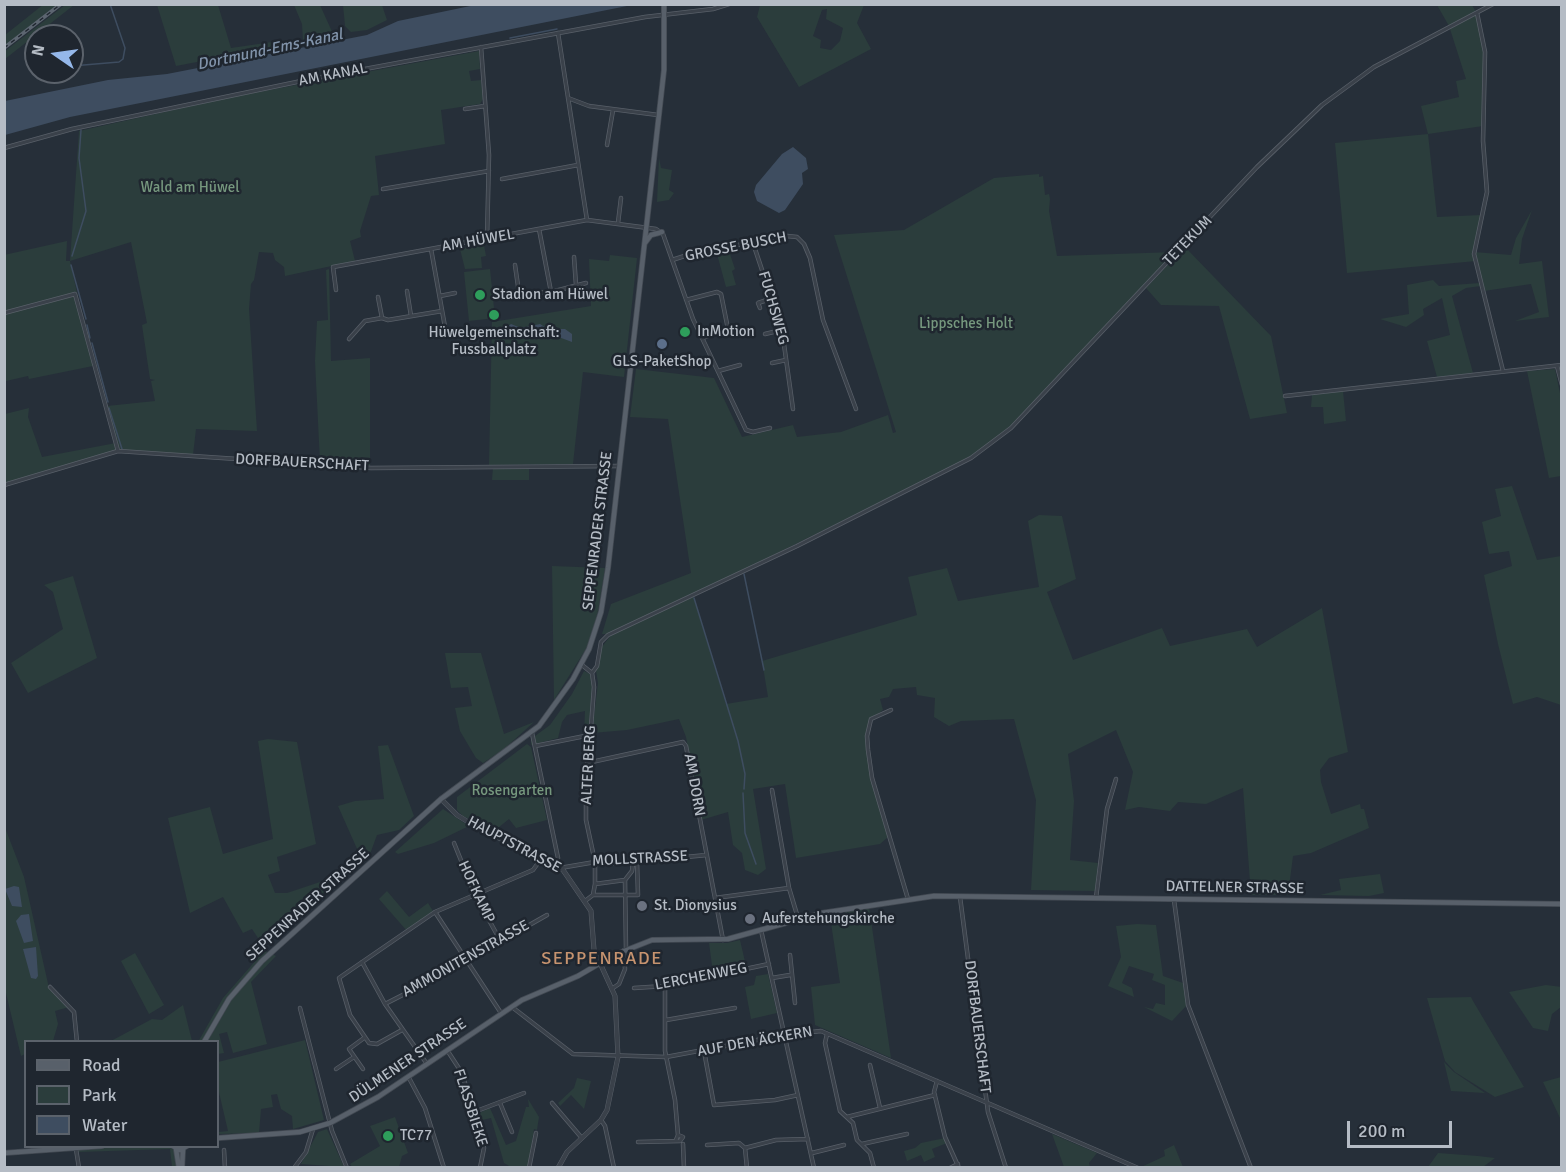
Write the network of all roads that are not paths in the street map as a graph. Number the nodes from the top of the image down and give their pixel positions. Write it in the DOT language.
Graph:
graph roads {
  1 [pos="664,4"];
  2 [pos="729,4"];
  3 [pos="1493,4"];
  4 [pos="1477,13"];
  5 [pos="665,15"];
  6 [pos="558,33"];
  7 [pos="481,47"];
  8 [pos="568,98"];
  9 [pos="485,106"];
  10 [pos="465,109"];
  11 [pos="613,110"];
  12 [pos="658,115"];
  13 [pos="607,145"];
  14 [pos="4,148"];
  15 [pos="578,165"];
  16 [pos="489,171"];
  17 [pos="502,179"];
  18 [pos="382,189"];
  19 [pos="621,198"];
  20 [pos="587,220"];
  21 [pos="618,223"];
  22 [pos="645,226"];
  23 [pos="539,229"];
  24 [pos="662,232"];
  25 [pos="487,239"];
  26 [pos="753,243"];
  27 [pos="643,246"];
  28 [pos="431,249"];
  29 [pos="574,257"];
  30 [pos="672,260"];
  31 [pos="515,265"];
  32 [pos="586,283"];
  33 [pos="576,285"];
  34 [pos="336,290"];
  35 [pos="407,291"];
  36 [pos="551,292"];
  37 [pos="455,293"];
  38 [pos="519,293"];
  39 [pos="440,296"];
  40 [pos="494,296"];
  41 [pos="378,297"];
  42 [pos="773,298"];
  43 [pos="686,300"];
  44 [pos="760,308"];
  45 [pos="442,311"];
  46 [pos="4,312"];
  47 [pos="411,316"];
  48 [pos="382,318"];
  49 [pos="445,327"];
  50 [pos="782,330"];
  51 [pos="765,334"];
  52 [pos="703,338"];
  53 [pos="349,339"];
  54 [pos="786,360"];
  55 [pos="771,363"];
  56 [pos="740,365"];
  57 [pos="1559,365"];
  58 [pos="718,371"];
  59 [pos="1503,371"];
  60 [pos="1562,385"];
  61 [pos="1285,396"];
  62 [pos="856,408"];
  63 [pos="793,410"];
  64 [pos="771,428"];
  65 [pos="118,451"];
  66 [pos="619,466"];
  67 [pos="4,485"];
  68 [pos="582,665"];
  69 [pos="592,673"];
  70 [pos="891,710"];
  71 [pos="532,735"];
  72 [pos="590,735"];
  73 [pos="535,746"];
  74 [pos="587,763"];
  75 [pos="1116,779"];
  76 [pos="772,790"];
  77 [pos="441,799"];
  78 [pos="454,843"];
  79 [pos="707,855"];
  80 [pos="541,860"];
  81 [pos="595,862"];
  82 [pos="635,862"];
  83 [pos="558,867"];
  84 [pos="625,880"];
  85 [pos="596,884"];
  86 [pos="789,888"];
  87 [pos="474,895"];
  88 [pos="593,895"];
  89 [pos="625,896"];
  90 [pos="960,897"];
  91 [pos="715,898"];
  92 [pos="1096,898"];
  93 [pos="908,899"];
  94 [pos="1174,900"];
  95 [pos="585,901"];
  96 [pos="1562,904"];
  97 [pos="435,912"];
  98 [pos="547,915"];
  99 [pos="798,918"];
  100 [pos="761,930"];
  101 [pos="500,940"];
  102 [pos="723,940"];
  103 [pos="625,950"];
  104 [pos="790,955"];
  105 [pos="465,960"];
  106 [pos="362,963"];
  107 [pos="599,964"];
  108 [pos="769,964"];
  109 [pos="790,975"];
  110 [pos="772,978"];
  111 [pos="665,986"];
  112 [pos="50,987"];
  113 [pos="614,988"];
  114 [pos="634,988"];
  115 [pos="795,1003"];
  116 [pos="385,1004"];
  117 [pos="300,1008"];
  118 [pos="513,1008"];
  119 [pos="735,1008"];
  120 [pos="501,1013"];
  121 [pos="665,1020"];
  122 [pos="402,1030"];
  123 [pos="827,1034"];
  124 [pos="784,1035"];
  125 [pos="365,1038"];
  126 [pos="77,1040"];
  127 [pos="205,1040"];
  128 [pos="447,1050"];
  129 [pos="704,1051"];
  130 [pos="354,1057"];
  131 [pos="618,1057"];
  132 [pos="666,1058"];
  133 [pos="427,1064"];
  134 [pos="870,1065"];
  135 [pos="336,1069"];
  136 [pos="363,1069"];
  137 [pos="408,1077"];
  138 [pos="938,1081"];
  139 [pos="524,1093"];
  140 [pos="798,1095"];
  141 [pos="935,1095"];
  142 [pos="986,1101"];
  143 [pos="500,1103"];
  144 [pos="552,1103"];
  145 [pos="880,1108"];
  146 [pos="474,1112"];
  147 [pos="847,1117"];
  148 [pos="601,1120"];
  149 [pos="330,1123"];
  150 [pos="313,1129"];
  151 [pos="512,1132"];
  152 [pos="536,1133"];
  153 [pos="907,1134"];
  154 [pos="581,1137"];
  155 [pos="219,1138"];
  156 [pos="808,1139"];
  157 [pos="638,1142"];
  158 [pos="683,1144"];
  159 [pos="862,1144"];
  160 [pos="707,1145"];
  161 [pos="844,1145"];
  162 [pos="62,1148"];
  163 [pos="76,1148"];
  164 [pos="175,1148"];
  165 [pos="185,1148"];
  166 [pos="745,1148"];
  167 [pos="224,1150"];
  168 [pos="4,1152"];
  169 [pos="812,1153"];
  170 [pos="958,1166"];
  171 [pos="79,1167"];
  172 [pos="180,1167"];
  173 [pos="225,1167"];
  174 [pos="294,1167"];
  175 [pos="347,1167"];
  176 [pos="444,1167"];
  177 [pos="480,1167"];
  178 [pos="529,1167"];
  179 [pos="558,1167"];
  180 [pos="615,1167"];
  181 [pos="684,1167"];
  182 [pos="747,1167"];
  183 [pos="814,1167"];
  184 [pos="874,1167"];
  185 [pos="950,1167"];
  186 [pos="1006,1167"];
  187 [pos="1138,1167"];
  188 [pos="1251,1167"];
  1 -- 5 [label="main road, SEPPENRADER STRASSE"];
  2 -- 5 [label="street"];
  3 -- 4 [label="street, TETEKUM"];
  4 -- 59 [label="street"];
  4 -- 69 [label="street, TETEKUM"];
  5 -- 6 [label="street, AM KANAL"];
  5 -- 12 [label="main road, SEPPENRADER STRASSE"];
  6 -- 7 [label="street, AM KANAL"];
  6 -- 8 [label="street"];
  7 -- 9 [label="street"];
  7 -- 14 [label="street, AM KANAL"];
  8 -- 11 [label="street"];
  8 -- 15 [label="street"];
  9 -- 10 [label="street"];
  9 -- 16 [label="street"];
  11 -- 12 [label="street"];
  11 -- 13 [label="street"];
  12 -- 22 [label="main road, SEPPENRADER STRASSE"];
  15 -- 17 [label="street"];
  15 -- 20 [label="street"];
  16 -- 18 [label="street"];
  16 -- 25 [label="street"];
  19 -- 21 [label="street"];
  20 -- 21 [label="street, AM HÜWEL"];
  20 -- 23 [label="street, AM HÜWEL"];
  21 -- 22 [label="street, AM HÜWEL"];
  22 -- 24 [label="street, AM HÜWEL"];
  22 -- 27 [label="main road, SEPPENRADER STRASSE"];
  23 -- 25 [label="street, AM HÜWEL"];
  23 -- 36 [label="street"];
  24 -- 27 [label="main road"];
  24 -- 30 [label="street"];
  25 -- 28 [label="street, AM HÜWEL"];
  26 -- 30 [label="street, GROSSE BUSCH"];
  26 -- 42 [label="street, FUCHSWEG"];
  26 -- 62 [label="street, GROSSE BUSCH"];
  27 -- 66 [label="main road, SEPPENRADER STRASSE"];
  28 -- 34 [label="street, AM HÜWEL"];
  28 -- 39 [label="street"];
  29 -- 33 [label="street"];
  30 -- 43 [label="street"];
  31 -- 38 [label="street"];
  32 -- 33 [label="street"];
  33 -- 36 [label="street"];
  35 -- 47 [label="street"];
  36 -- 38 [label="street"];
  37 -- 39 [label="street"];
  38 -- 40 [label="street"];
  39 -- 45 [label="street"];
  41 -- 48 [label="street"];
  42 -- 44 [label="street"];
  42 -- 50 [label="street, FUCHSWEG"];
  43 -- 52 [label="street"];
  43 -- 52 [label="street"];
  45 -- 47 [label="street"];
  45 -- 49 [label="street"];
  46 -- 65 [label="street"];
  47 -- 48 [label="street"];
  48 -- 53 [label="street"];
  50 -- 51 [label="street"];
  50 -- 54 [label="street, FUCHSWEG"];
  52 -- 58 [label="street"];
  54 -- 55 [label="street"];
  54 -- 63 [label="street, FUCHSWEG"];
  56 -- 58 [label="street"];
  57 -- 59 [label="street"];
  57 -- 60 [label="street"];
  58 -- 64 [label="street"];
  59 -- 61 [label="street"];
  65 -- 66 [label="street, DORFBAUERSCHAFT"];
  65 -- 67 [label="street"];
  66 -- 68 [label="main road, SEPPENRADER STRASSE"];
  68 -- 69 [label="street"];
  68 -- 71 [label="main road, SEPPENRADER STRASSE"];
  69 -- 72 [label="street, ALTER BERG"];
  70 -- 93 [label="street"];
  71 -- 73 [label="street"];
  71 -- 77 [label="main road, SEPPENRADER STRASSE"];
  72 -- 73 [label="street"];
  72 -- 74 [label="street, ALTER BERG"];
  73 -- 83 [label="street"];
  74 -- 79 [label="street, AM DORN"];
  74 -- 81 [label="street, ALTER BERG"];
  75 -- 92 [label="street"];
  76 -- 86 [label="street"];
  77 -- 80 [label="street, HAUPTSTRASSE"];
  77 -- 127 [label="main road, SEPPENRADER STRASSE"];
  78 -- 87 [label="street, HOFKAMP"];
  79 -- 82 [label="street, MOLLSTRASSE"];
  79 -- 91 [label="street, MOLLSTRASSE"];
  80 -- 83 [label="street, HAUPTSTRASSE"];
  80 -- 87 [label="street"];
  81 -- 82 [label="street, MOLLSTRASSE"];
  81 -- 83 [label="street, MOLLSTRASSE"];
  81 -- 85 [label="street, ALTER BERG"];
  82 -- 84 [label="street"];
  82 -- 89 [label="street"];
  83 -- 95 [label="street, HAUPTSTRASSE"];
  84 -- 85 [label="street"];
  84 -- 89 [label="street"];
  85 -- 88 [label="street, ALTER BERG"];
  86 -- 91 [label="street"];
  86 -- 99 [label="street"];
  87 -- 97 [label="street"];
  87 -- 101 [label="street, HOFKAMP"];
  88 -- 89 [label="street"];
  88 -- 95 [label="street"];
  89 -- 103 [label="street"];
  90 -- 92 [label="main road, DATTELNER STRASSE"];
  90 -- 93 [label="main road, DATTELNER STRASSE"];
  90 -- 142 [label="street, DORFBAUERSCHAFT"];
  91 -- 102 [label="street, MOLLSTRASSE"];
  92 -- 94 [label="main road, DATTELNER STRASSE"];
  93 -- 99 [label="main road, DATTELNER STRASSE"];
  94 -- 96 [label="main road, DATTELNER STRASSE"];
  94 -- 188 [label="street"];
  95 -- 107 [label="street, HAUPTSTRASSE"];
  97 -- 105 [label="street"];
  97 -- 106 [label="street"];
  98 -- 101 [label="street, AMMONITENSTRASSE"];
  99 -- 100 [label="main road, DATTELNER STRASSE"];
  100 -- 102 [label="main road, DATTELNER STRASSE"];
  100 -- 108 [label="street"];
  101 -- 105 [label="street, AMMONITENSTRASSE"];
  102 -- 103 [label="main road, DATTELNER STRASSE"];
  103 -- 107 [label="main road, DATTELNER STRASSE"];
  103 -- 113 [label="street"];
  104 -- 109 [label="street"];
  105 -- 116 [label="street, AMMONITENSTRASSE"];
  105 -- 120 [label="street"];
  106 -- 116 [label="street"];
  106 -- 125 [label="street"];
  107 -- 113 [label="street"];
  107 -- 118 [label="main road, DÜLMENER STRASSE"];
  108 -- 110 [label="street"];
  108 -- 111 [label="street, LERCHENWEG"];
  109 -- 110 [label="street"];
  109 -- 115 [label="street"];
  110 -- 124 [label="street"];
  111 -- 114 [label="street, LERCHENWEG"];
  111 -- 121 [label="street"];
  112 -- 126 [label="street"];
  113 -- 131 [label="street"];
  116 -- 122 [label="street"];
  117 -- 149 [label="street"];
  118 -- 120 [label="main road, DÜLMENER STRASSE"];
  118 -- 131 [label="street, AUF DEN ÄCKERN"];
  119 -- 121 [label="street"];
  120 -- 128 [label="main road, DÜLMENER STRASSE"];
  121 -- 132 [label="street"];
  122 -- 125 [label="street"];
  122 -- 133 [label="street"];
  123 -- 124 [label="street, AUF DEN ÄCKERN"];
  123 -- 138 [label="street, AUF DEN ÄCKERN"];
  123 -- 147 [label="street"];
  124 -- 129 [label="street, AUF DEN ÄCKERN"];
  124 -- 140 [label="street"];
  125 -- 130 [label="street"];
  128 -- 133 [label="main road, DÜLMENER STRASSE"];
  128 -- 146 [label="street, FLASSBIEKE"];
  129 -- 132 [label="street, AUF DEN ÄCKERN"];
  129 -- 140 [label="street"];
  130 -- 135 [label="street"];
  130 -- 136 [label="street"];
  131 -- 132 [label="street, AUF DEN ÄCKERN"];
  131 -- 148 [label="street"];
  132 -- 157 [label="street"];
  133 -- 137 [label="main road, DÜLMENER STRASSE"];
  134 -- 145 [label="street"];
  137 -- 149 [label="main road, DÜLMENER STRASSE"];
  137 -- 176 [label="street"];
  138 -- 141 [label="street"];
  138 -- 142 [label="street, AUF DEN ÄCKERN"];
  139 -- 143 [label="street"];
  140 -- 156 [label="street"];
  141 -- 145 [label="street"];
  141 -- 170 [label="street"];
  142 -- 186 [label="street"];
  142 -- 187 [label="street, DORFBAUERSCHAFT"];
  143 -- 146 [label="street"];
  143 -- 151 [label="street"];
  144 -- 154 [label="street"];
  145 -- 147 [label="street"];
  146 -- 177 [label="street, FLASSBIEKE"];
  147 -- 159 [label="street"];
  148 -- 154 [label="street"];
  148 -- 180 [label="street"];
  149 -- 150 [label="main road, DÜLMENER STRASSE"];
  149 -- 175 [label="street"];
  150 -- 155 [label="main road, DÜLMENER STRASSE"];
  150 -- 174 [label="street"];
  152 -- 178 [label="street"];
  153 -- 159 [label="street"];
  154 -- 179 [label="street"];
  156 -- 166 [label="street"];
  156 -- 169 [label="street"];
  158 -- 181 [label="street"];
  159 -- 184 [label="street"];
  160 -- 166 [label="street"];
  161 -- 169 [label="street"];
  162 -- 168 [label="main road"];
  163 -- 171 [label="street"];
  164 -- 165 [label="main road"];
  164 -- 172 [label="main road"];
  165 -- 172 [label="main road"];
  166 -- 182 [label="street"];
  167 -- 173 [label="street"];
  169 -- 183 [label="street"];
  170 -- 185 [label="street"];
}
